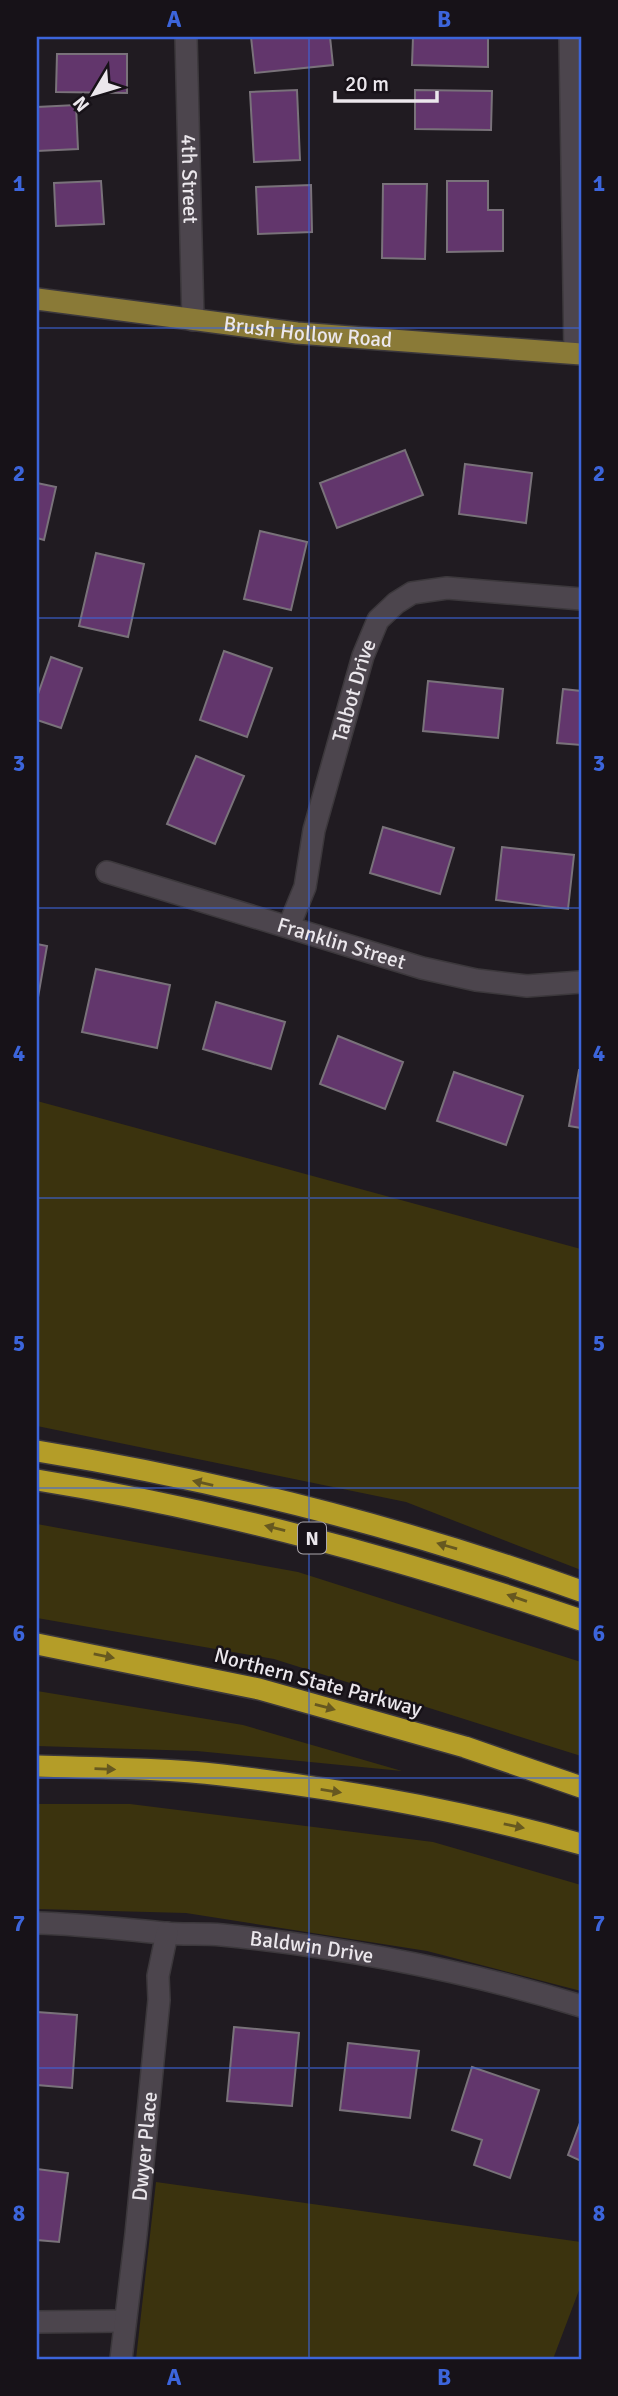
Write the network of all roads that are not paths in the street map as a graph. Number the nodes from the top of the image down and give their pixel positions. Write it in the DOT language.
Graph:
graph roads {
  1 [pos="186,37"];
  2 [pos="570,37"];
  3 [pos="37,299"];
  4 [pos="193,320"];
  5 [pos="578,354"];
  6 [pos="581,599"];
  7 [pos="107,872"];
  8 [pos="289,926"];
  9 [pos="581,982"];
  10 [pos="37,1451"];
  11 [pos="37,1480"];
  12 [pos="581,1591"];
  13 [pos="581,1620"];
  14 [pos="37,1644"];
  15 [pos="37,1766"];
  16 [pos="581,1787"];
  17 [pos="581,1844"];
  18 [pos="37,1923"];
  19 [pos="167,1933"];
  20 [pos="581,2006"];
  21 [pos="124,2321"];
  22 [pos="37,2322"];
  23 [pos="121,2359"];
  1 -- 4 [label="street, 4th Street"];
  2 -- 5 [label="street"];
  3 -- 4 [label="main road, Brush Hollow Road"];
  4 -- 5 [label="main road, Brush Hollow Road"];
  6 -- 8 [label="street, Talbot Drive"];
  7 -- 8 [label="street, Franklin Street"];
  8 -- 9 [label="street, Franklin Street"];
  12 -- 10 [label="highway, one-way"];
  13 -- 11 [label="highway, N, one-way"];
  14 -- 16 [label="highway, Northern State Parkway, one-way"];
  15 -- 17 [label="highway, one-way"];
  18 -- 19 [label="street, Baldwin Drive"];
  19 -- 20 [label="street, Baldwin Drive"];
  19 -- 21 [label="street, Dwyer Place"];
  21 -- 22 [label="street"];
  21 -- 23 [label="street, Dwyer Place"];
}
